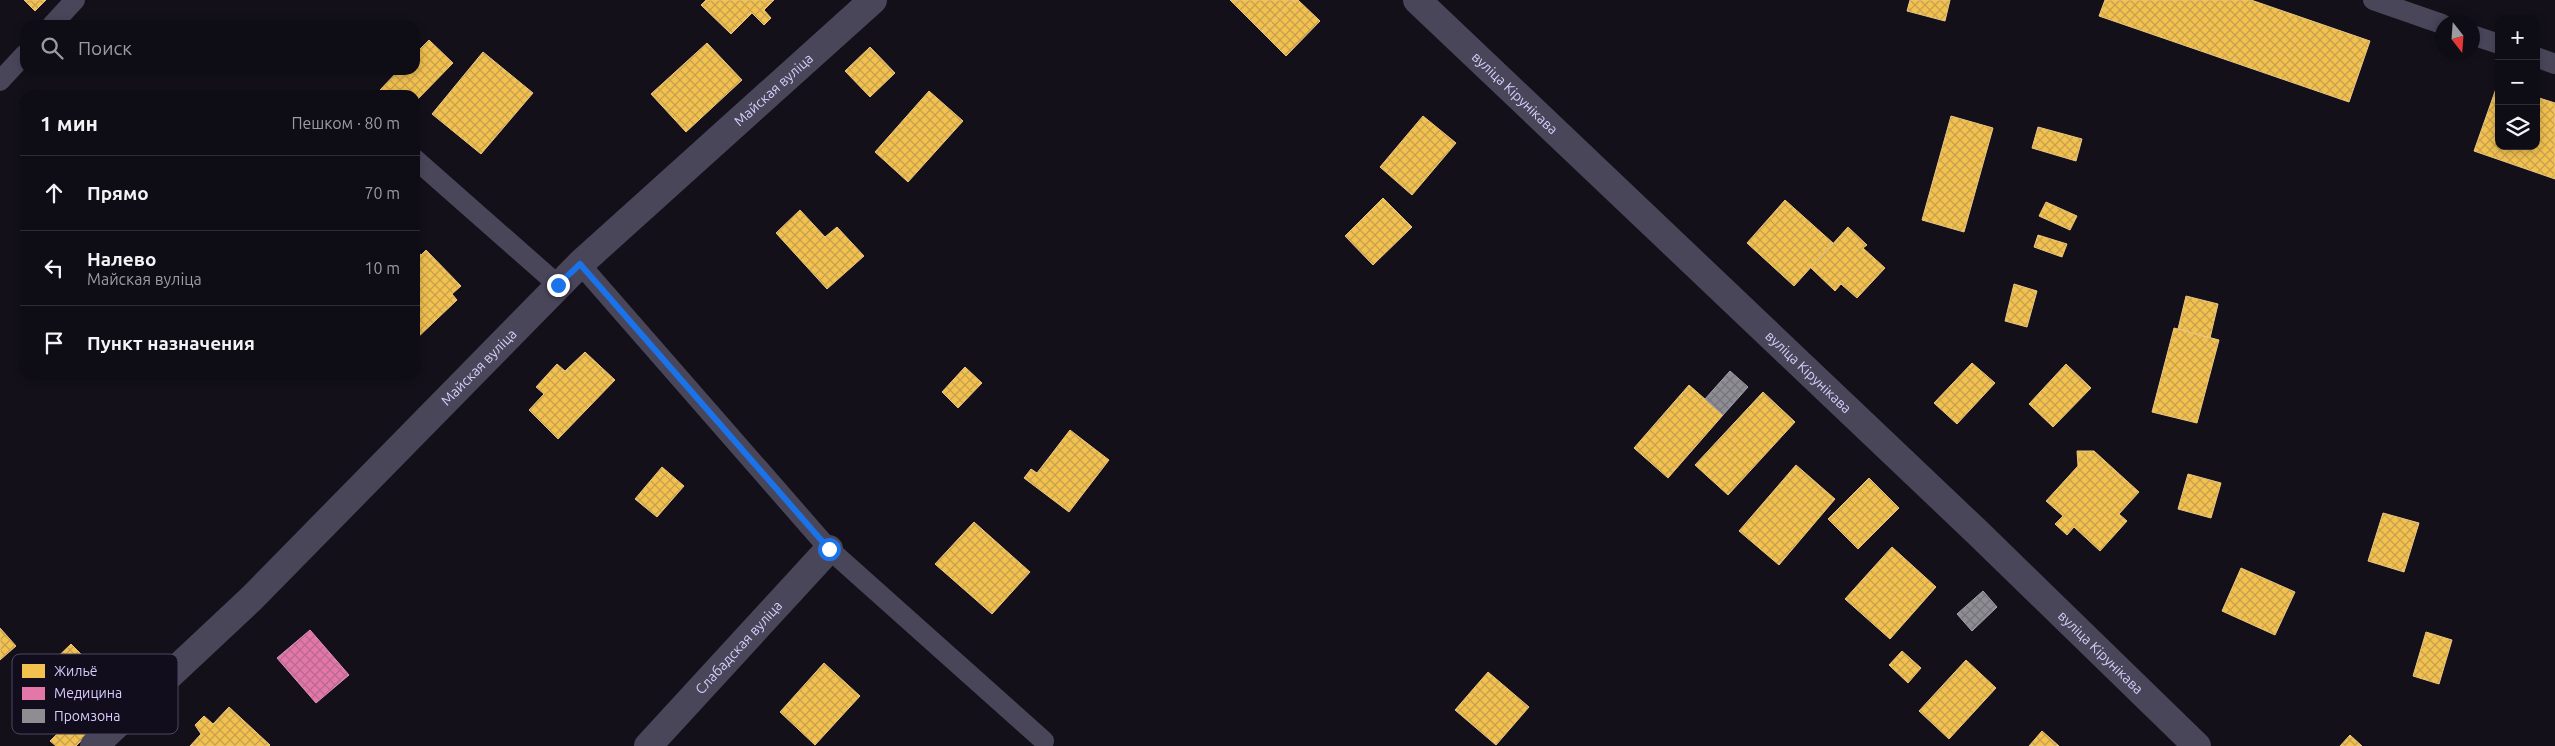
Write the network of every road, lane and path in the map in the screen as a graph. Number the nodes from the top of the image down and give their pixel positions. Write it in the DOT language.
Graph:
graph roads {
  1 [pos="75,0"];
  2 [pos="873,0"];
  3 [pos="1417,0"];
  4 [pos="2373,0"];
  5 [pos="57,20"];
  6 [pos="2435,22"];
  7 [pos="2480,38"];
  8 [pos="2495,43"];
  9 [pos="2540,58"];
  10 [pos="20,59"];
  11 [pos="2555,64"];
  12 [pos="0,80"];
  13 [pos="420,163"];
  14 [pos="580,264"];
  15 [pos="558,285"];
  16 [pos="829,549"];
  17 [pos="178,667"];
  18 [pos="107,734"];
  19 [pos="1044,741"];
  20 [pos="94,746"];
  21 [pos="648,746"];
  22 [pos="2197,746"];
  1 -- 5 [label="lane"];
  2 -- 14 [label="street, Майская вуліца"];
  3 -- 22 [label="street, вуліца Кірунікава"];
  4 -- 6 [label="lane"];
  7 -- 8 [label="lane"];
  9 -- 11 [label="lane"];
  10 -- 12 [label="lane"];
  13 -- 15 [label="lane"];
  14 -- 15 [label="street, Майская вуліца"];
  14 -- 16 [label="lane"];
  15 -- 17 [label="street, Майская вуліца"];
  16 -- 19 [label="lane"];
  16 -- 21 [label="street, Слабадская вуліца"];
  18 -- 20 [label="street, Майская вуліца"];
}
